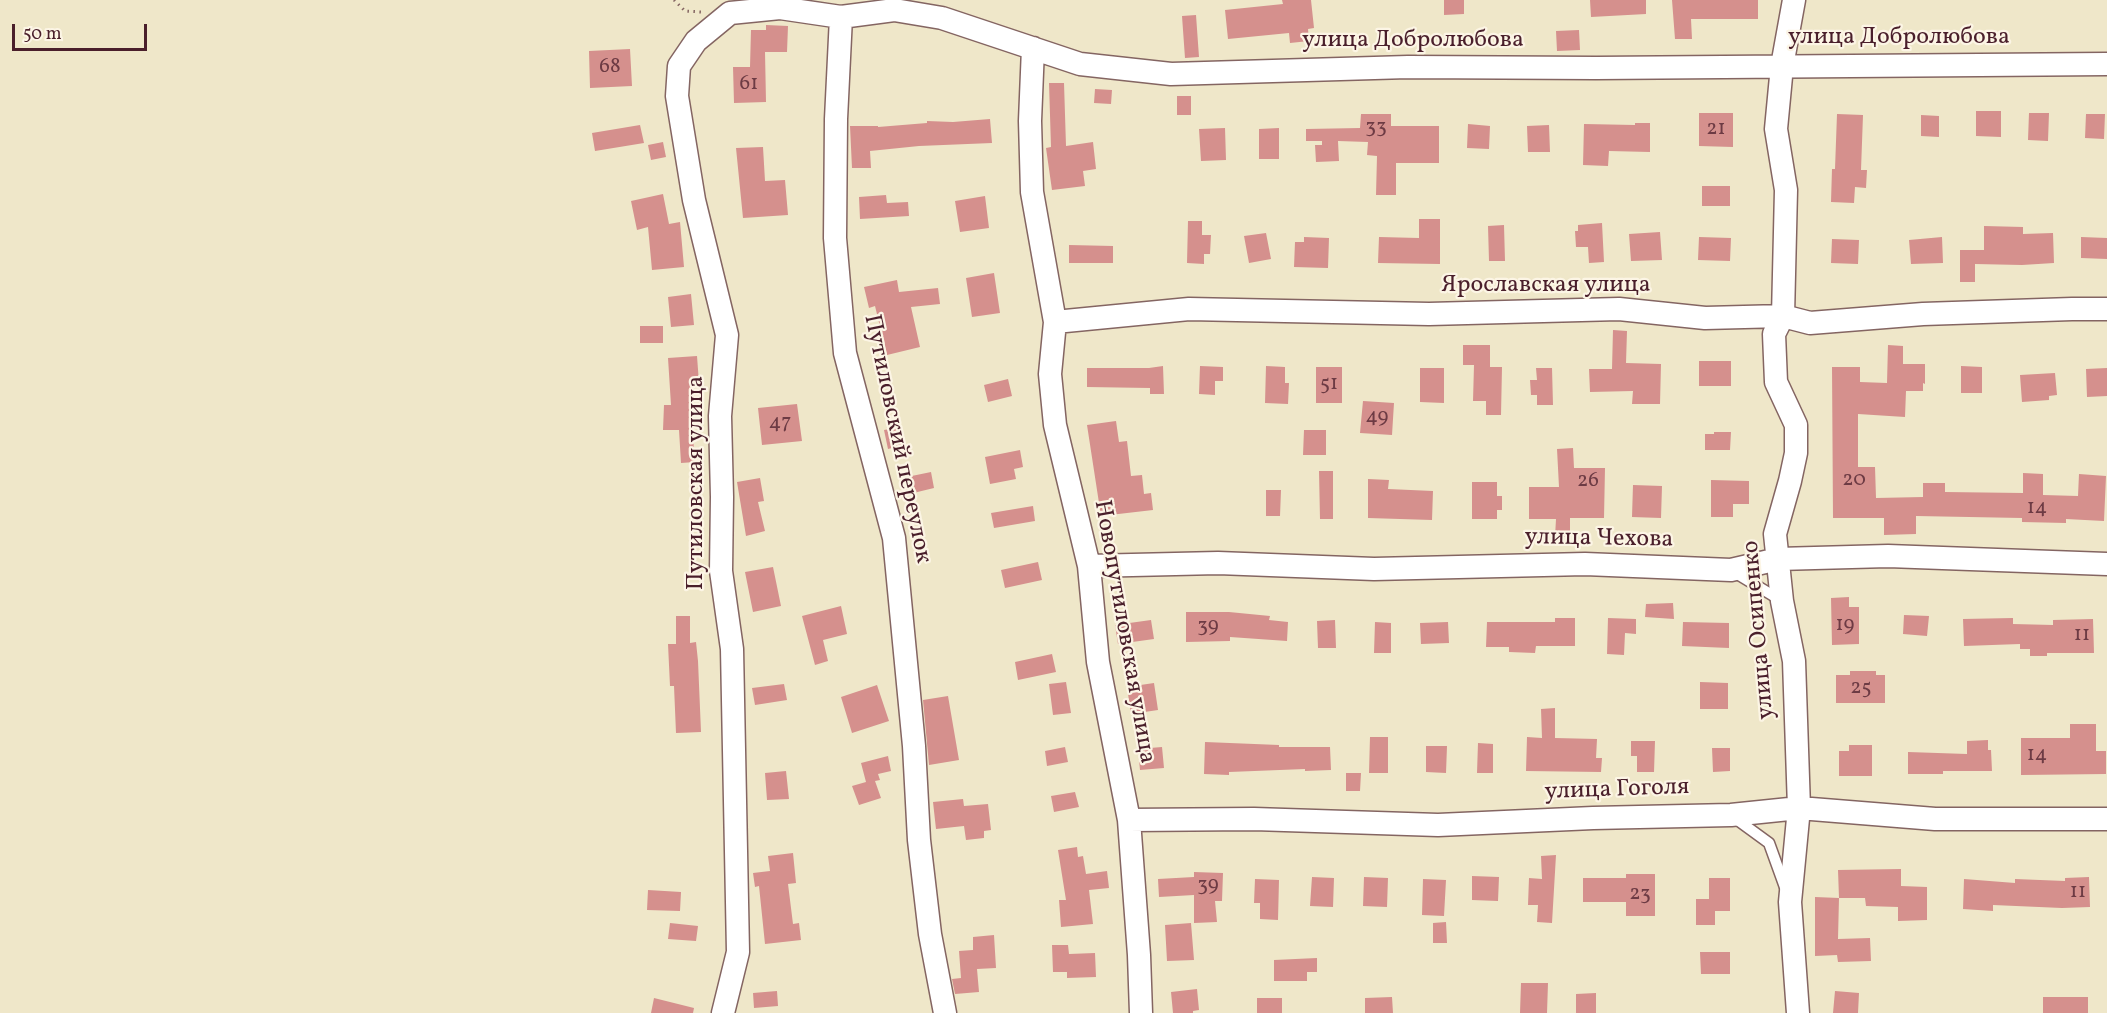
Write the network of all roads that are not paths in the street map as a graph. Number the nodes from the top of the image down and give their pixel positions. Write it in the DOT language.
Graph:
graph roads {
  1 [pos="1794,0"];
  2 [pos="893,5"];
  3 [pos="730,13"];
  4 [pos="841,17"];
  5 [pos="1033,48"];
  6 [pos="2107,64"];
  7 [pos="1782,66"];
  8 [pos="2107,309"];
  9 [pos="1784,316"];
  10 [pos="1055,322"];
  11 [pos="1778,559"];
  12 [pos="2107,564"];
  13 [pos="1089,567"];
  14 [pos="1731,570"];
  15 [pos="1782,602"];
  16 [pos="1799,808"];
  17 [pos="1731,815"];
  18 [pos="2107,819"];
  19 [pos="1129,820"];
  20 [pos="1790,902"];
  21 [pos="723,1013"];
  22 [pos="945,1013"];
  23 [pos="1141,1013"];
  24 [pos="1798,1013"];
  1 -- 7 [label="street, улица Осипенко"];
  2 -- 4 [label="street, улица Добролюбова"];
  2 -- 5 [label="street, улица Добролюбова"];
  3 -- 4 [label="street, улица Добролюбова"];
  3 -- 21 [label="street, Путиловская улица"];
  4 -- 22 [label="street, Путиловский переулок"];
  5 -- 7 [label="street, улица Добролюбова"];
  5 -- 10 [label="street, Новопутиловская улица"];
  6 -- 7 [label="street, улица Добролюбова"];
  7 -- 9 [label="street, улица Осипенко"];
  8 -- 9 [label="street, Ярославская улица"];
  9 -- 10 [label="street, Ярославская улица"];
  9 -- 11 [label="street, улица Осипенко"];
  10 -- 13 [label="street, Новопутиловская улица"];
  11 -- 12 [label="street, улица Чехова"];
  11 -- 14 [label="street, улица Чехова"];
  11 -- 15 [label="street, улица Осипенко"];
  13 -- 14 [label="street, улица Чехова"];
  13 -- 19 [label="street, Новопутиловская улица"];
  14 -- 15 [label="lane"];
  15 -- 16 [label="street, улица Осипенко"];
  16 -- 17 [label="street, улица Гоголя"];
  16 -- 18 [label="street, улица Гоголя"];
  16 -- 20 [label="street, улица Осипенко"];
  17 -- 19 [label="street, улица Гоголя"];
  17 -- 20 [label="lane"];
  19 -- 23 [label="street, Новопутиловская улица"];
  20 -- 24 [label="street, улица Осипенко"];
}
